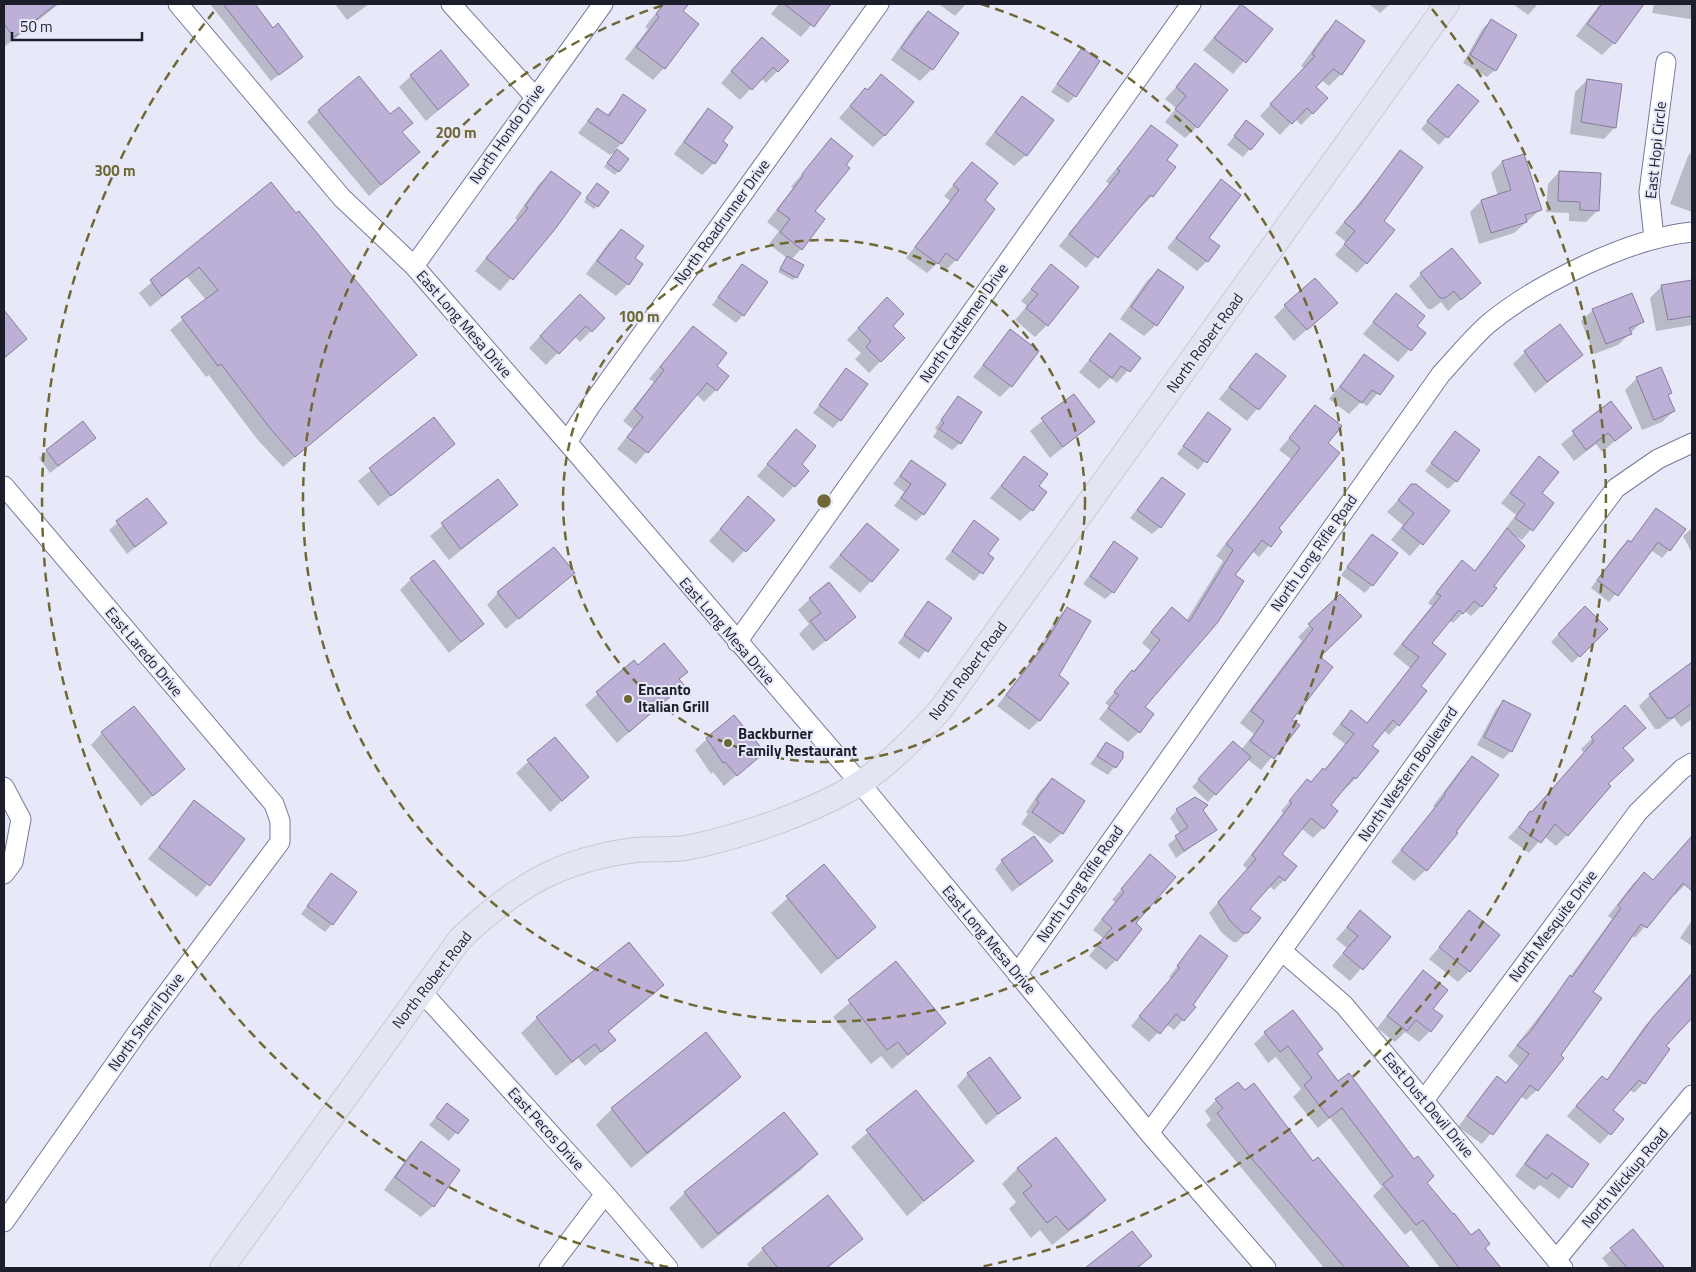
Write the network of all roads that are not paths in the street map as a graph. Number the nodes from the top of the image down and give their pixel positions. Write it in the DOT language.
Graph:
graph roads {
  1 [pos="178,4"];
  2 [pos="451,4"];
  3 [pos="603,4"];
  4 [pos="879,4"];
  5 [pos="1191,4"];
  6 [pos="1447,4"];
  7 [pos="1666,62"];
  8 [pos="534,96"];
  9 [pos="1692,232"];
  10 [pos="1654,238"];
  11 [pos="414,266"];
  12 [pos="568,442"];
  13 [pos="1692,443"];
  14 [pos="4,486"];
  15 [pos="737,642"];
  16 [pos="1692,763"];
  17 [pos="860,783"];
  18 [pos="4,787"];
  19 [pos="280,821"];
  20 [pos="4,874"];
  21 [pos="1283,952"];
  22 [pos="1017,974"];
  23 [pos="421,992"];
  24 [pos="1424,1100"];
  25 [pos="1691,1100"];
  26 [pos="1149,1134"];
  27 [pos="605,1194"];
  28 [pos="4,1222"];
  29 [pos="1560,1264"];
  30 [pos="222,1268"];
  31 [pos="549,1268"];
  32 [pos="668,1268"];
  33 [pos="1266,1268"];
  1 -- 11 [label="street, East Long Mesa Drive"];
  2 -- 8 [label="street"];
  3 -- 8 [label="street, North Hondo Drive"];
  4 -- 12 [label="street, North Roadrunner Drive"];
  5 -- 15 [label="street, North Cattlemen Drive"];
  6 -- 17 [label="main road, North Robert Road"];
  7 -- 10 [label="street, East Hopi Circle"];
  8 -- 11 [label="street, North Hondo Drive"];
  9 -- 10 [label="street, North Long Rifle Road"];
  10 -- 22 [label="street, North Long Rifle Road"];
  11 -- 12 [label="street, East Long Mesa Drive"];
  12 -- 15 [label="street, East Long Mesa Drive"];
  13 -- 21 [label="street, North Western Boulevard"];
  14 -- 19 [label="street, East Laredo Drive"];
  15 -- 17 [label="street, East Long Mesa Drive"];
  16 -- 24 [label="street, North Mesquite Drive"];
  17 -- 22 [label="street, East Long Mesa Drive"];
  17 -- 23 [label="main road, North Robert Road"];
  18 -- 20 [label="street"];
  19 -- 28 [label="street, North Sherril Drive"];
  21 -- 24 [label="street, East Dust Devil Drive"];
  21 -- 26 [label="street, North Western Boulevard"];
  22 -- 26 [label="street, East Long Mesa Drive"];
  23 -- 27 [label="street, East Pecos Drive"];
  23 -- 30 [label="main road, North Robert Road"];
  24 -- 29 [label="street, East Dust Devil Drive"];
  25 -- 29 [label="street, North Wickiup Road"];
  26 -- 33 [label="street, East Long Mesa Drive"];
  27 -- 31 [label="street"];
  27 -- 32 [label="street, East Pecos Drive"];
}
